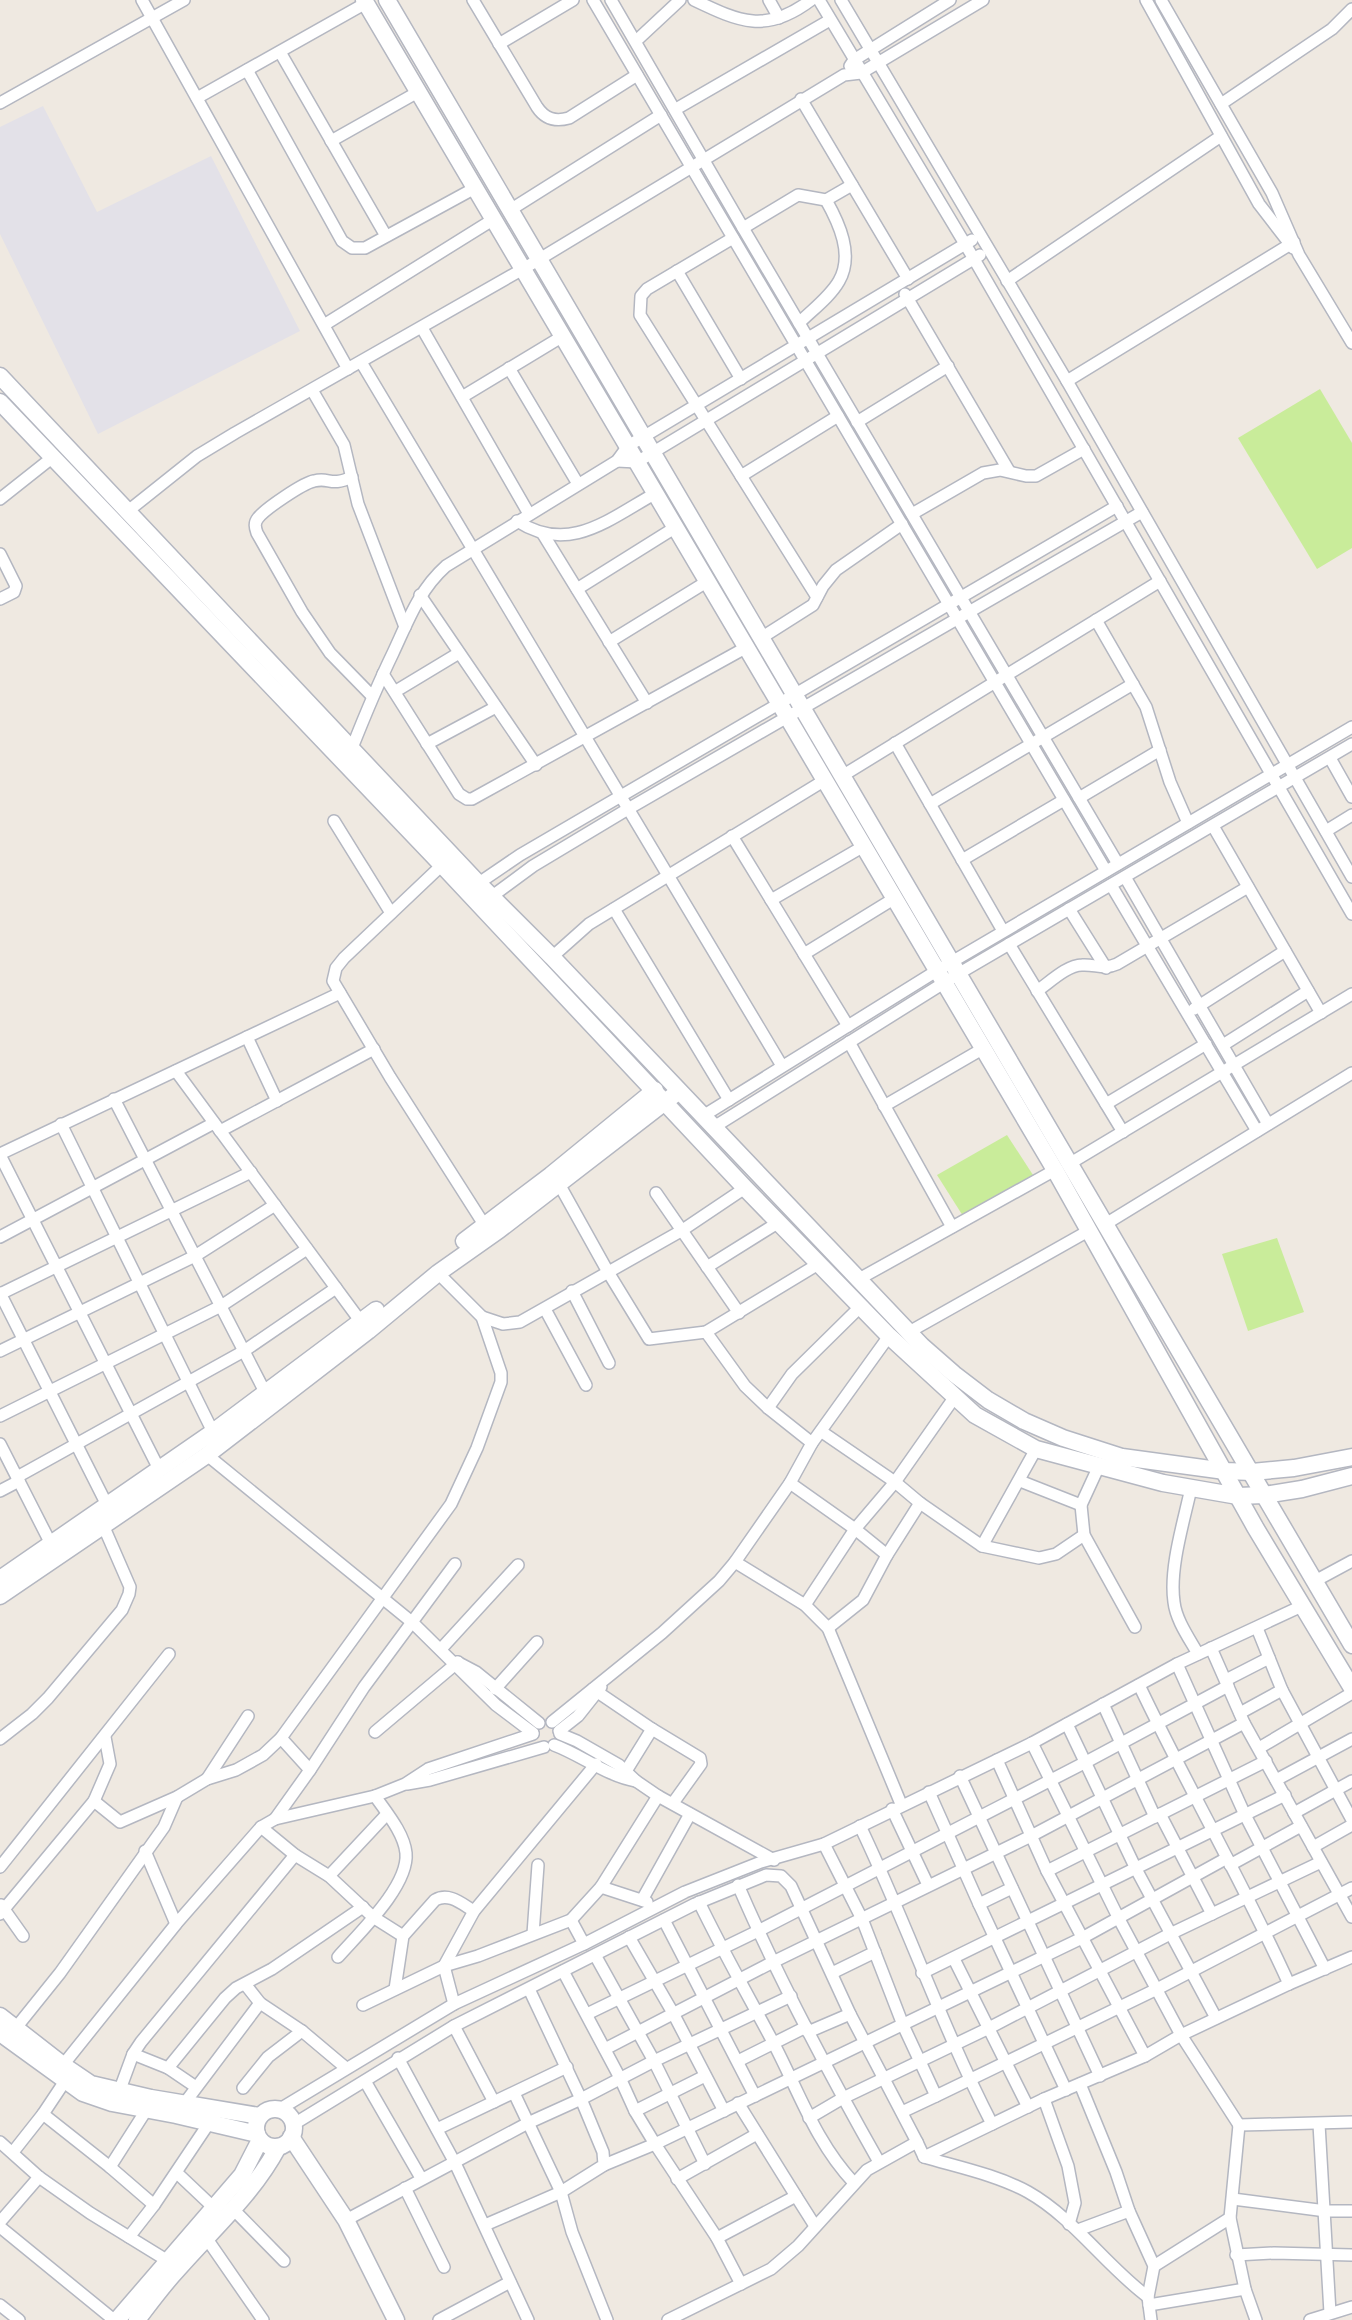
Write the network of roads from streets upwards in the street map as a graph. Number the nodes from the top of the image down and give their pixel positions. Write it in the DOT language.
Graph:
graph roads {
  1 [pos="142,0"];
  2 [pos="184,0"];
  3 [pos="387,0"];
  4 [pos="473,0"];
  5 [pos="573,0"];
  6 [pos="593,0"];
  7 [pos="611,0"];
  8 [pos="680,0"];
  9 [pos="694,0"];
  10 [pos="770,0"];
  11 [pos="811,0"];
  12 [pos="819,0"];
  13 [pos="841,0"];
  14 [pos="950,0"];
  15 [pos="983,0"];
  16 [pos="1146,0"];
  17 [pos="1162,0"];
  18 [pos="365,2"];
  19 [pos="1352,9"];
  20 [pos="779,18"];
  21 [pos="152,19"];
  22 [pos="830,20"];
  23 [pos="636,41"];
  24 [pos="499,44"];
  25 [pos="870,50"];
  26 [pos="280,52"];
  27 [pos="854,60"];
  28 [pos="878,63"];
  29 [pos="247,70"];
  30 [pos="861,73"];
  31 [pos="637,75"];
  32 [pos="844,75"];
  33 [pos="418,92"];
  34 [pos="197,98"];
  35 [pos="802,99"];
  36 [pos="0,103"];
  37 [pos="1221,104"];
  38 [pos="676,109"];
  39 [pos="661,116"];
  40 [pos="1222,136"];
  41 [pos="331,141"];
  42 [pos="705,158"];
  43 [pos="691,167"];
  44 [pos="852,185"];
  45 [pos="475,188"];
  46 [pos="826,200"];
  47 [pos="510,210"];
  48 [pos="494,219"];
  49 [pos="743,228"];
  50 [pos="386,236"];
  51 [pos="980,236"];
  52 [pos="733,238"];
  53 [pos="1292,243"];
  54 [pos="965,244"];
  55 [pos="988,250"];
  56 [pos="974,259"];
  57 [pos="539,260"];
  58 [pos="523,269"];
  59 [pos="677,271"];
  60 [pos="904,281"];
  61 [pos="1007,281"];
  62 [pos="908,299"];
  63 [pos="799,323"];
  64 [pos="324,325"];
  65 [pos="422,328"];
  66 [pos="563,336"];
  67 [pos="808,338"];
  68 [pos="1352,344"];
  69 [pos="796,345"];
  70 [pos="817,354"];
  71 [pos="805,360"];
  72 [pos="361,362"];
  73 [pos="948,366"];
  74 [pos="509,368"];
  75 [pos="348,369"];
  76 [pos="0,376"];
  77 [pos="741,378"];
  78 [pos="1067,381"];
  79 [pos="312,390"];
  80 [pos="462,397"];
  81 [pos="0,402"];
  82 [pos="697,405"];
  83 [pos="838,416"];
  84 [pos="706,420"];
  85 [pos="858,422"];
  86 [pos="51,430"];
  87 [pos="643,437"];
  88 [pos="39,442"];
  89 [pos="628,446"];
  90 [pos="1084,449"];
  91 [pos="652,453"];
  92 [pos="53,457"];
  93 [pos="617,461"];
  94 [pos="637,462"];
  95 [pos="1009,471"];
  96 [pos="741,476"];
  97 [pos="352,477"];
  98 [pos="578,484"];
  99 [pos="2,493"];
  100 [pos="656,493"];
  101 [pos="1117,506"];
  102 [pos="128,511"];
  103 [pos="1142,512"];
  104 [pos="529,514"];
  105 [pos="912,514"];
  106 [pos="516,521"];
  107 [pos="1126,521"];
  108 [pos="902,524"];
  109 [pos="676,527"];
  110 [pos="543,534"];
  111 [pos="472,548"];
  112 [pos="0,554"];
  113 [pos="708,581"];
  114 [pos="1160,581"];
  115 [pos="577,589"];
  116 [pos="420,595"];
  117 [pos="817,597"];
  118 [pos="960,597"];
  119 [pos="0,600"];
  120 [pos="949,604"];
  121 [pos="969,612"];
  122 [pos="958,618"];
  123 [pos="1096,620"];
  124 [pos="405,627"];
  125 [pos="761,638"];
  126 [pos="609,642"];
  127 [pos="746,647"];
  128 [pos="459,653"];
  129 [pos="383,674"];
  130 [pos="1006,675"];
  131 [pos="995,682"];
  132 [pos="1134,684"];
  133 [pos="396,690"];
  134 [pos="372,696"];
  135 [pos="646,703"];
  136 [pos="791,706"];
  137 [pos="496,707"];
  138 [pos="1352,727"];
  139 [pos="586,737"];
  140 [pos="1043,737"];
  141 [pos="895,743"];
  142 [pos="427,744"];
  143 [pos="1031,744"];
  144 [pos="1352,744"];
  145 [pos="352,748"];
  146 [pos="1160,750"];
  147 [pos="1330,758"];
  148 [pos="1288,764"];
  149 [pos="536,765"];
  150 [pos="1272,774"];
  151 [pos="842,776"];
  152 [pos="1296,778"];
  153 [pos="825,780"];
  154 [pos="1280,787"];
  155 [pos="620,796"];
  156 [pos="1352,797"];
  157 [pos="1079,798"];
  158 [pos="1064,800"];
  159 [pos="930,804"];
  160 [pos="628,809"];
  161 [pos="1352,815"];
  162 [pos="334,821"];
  163 [pos="1188,823"];
  164 [pos="1213,826"];
  165 [pos="1326,831"];
  166 [pos="732,836"];
  167 [pos="864,846"];
  168 [pos="962,860"];
  169 [pos="1118,864"];
  170 [pos="442,865"];
  171 [pos="1106,871"];
  172 [pos="1351,873"];
  173 [pos="668,876"];
  174 [pos="1124,877"];
  175 [pos="1111,885"];
  176 [pos="1248,887"];
  177 [pos="473,888"];
  178 [pos="895,898"];
  179 [pos="771,900"];
  180 [pos="486,901"];
  181 [pos="614,909"];
  182 [pos="1069,909"];
  183 [pos="391,913"];
  184 [pos="1352,914"];
  185 [pos="1003,932"];
  186 [pos="1160,938"];
  187 [pos="1009,944"];
  188 [pos="1148,946"];
  189 [pos="1285,951"];
  190 [pos="804,954"];
  191 [pos="552,957"];
  192 [pos="1106,968"];
  193 [pos="948,972"];
  194 [pos="1037,991"];
  195 [pos="1308,991"];
  196 [pos="340,993"];
  197 [pos="1352,994"];
  198 [pos="1200,1006"];
  199 [pos="1188,1013"];
  200 [pos="1321,1013"];
  201 [pos="848,1026"];
  202 [pos="246,1037"];
  203 [pos="848,1042"];
  204 [pos="1206,1044"];
  205 [pos="1222,1045"];
  206 [pos="984,1048"];
  207 [pos="374,1050"];
  208 [pos="1234,1065"];
  209 [pos="782,1066"];
  210 [pos="176,1070"];
  211 [pos="1223,1072"];
  212 [pos="1352,1073"];
  213 [pos="680,1091"];
  214 [pos="660,1096"];
  215 [pos="114,1099"];
  216 [pos="729,1100"];
  217 [pos="277,1101"];
  218 [pos="1106,1104"];
  219 [pos="884,1106"];
  220 [pos="708,1121"];
  221 [pos="61,1124"];
  222 [pos="1268,1124"];
  223 [pos="217,1127"];
  224 [pos="1257,1131"];
  225 [pos="1123,1132"];
  226 [pos="0,1154"];
  227 [pos="144,1158"];
  228 [pos="1062,1167"];
  229 [pos="250,1172"];
  230 [pos="560,1184"];
  231 [pos="92,1187"];
  232 [pos="744,1188"];
  233 [pos="656,1193"];
  234 [pos="275,1205"];
  235 [pos="171,1210"];
  236 [pos="32,1219"];
  237 [pos="780,1222"];
  238 [pos="485,1226"];
  239 [pos="952,1227"];
  240 [pos="1097,1228"];
  241 [pos="681,1231"];
  242 [pos="0,1237"];
  243 [pos="116,1237"];
  244 [pos="306,1249"];
  245 [pos="195,1256"];
  246 [pos="820,1263"];
  247 [pos="56,1266"];
  248 [pos="706,1268"];
  249 [pos="608,1272"];
  250 [pos="438,1273"];
  251 [pos="859,1279"];
  252 [pos="139,1283"];
  253 [pos="336,1288"];
  254 [pos="572,1292"];
  255 [pos="0,1293"];
  256 [pos="221,1306"];
  257 [pos="860,1307"];
  258 [pos="545,1309"];
  259 [pos="80,1312"];
  260 [pos="739,1313"];
  261 [pos="482,1317"];
  262 [pos="364,1327"];
  263 [pos="706,1332"];
  264 [pos="909,1332"];
  265 [pos="164,1334"];
  266 [pos="889,1336"];
  267 [pos="23,1340"];
  268 [pos="0,1351"];
  269 [pos="244,1351"];
  270 [pos="105,1363"];
  271 [pos="609,1363"];
  272 [pos="188,1382"];
  273 [pos="586,1385"];
  274 [pos="49,1391"];
  275 [pos="266,1394"];
  276 [pos="954,1398"];
  277 [pos="768,1408"];
  278 [pos="131,1414"];
  279 [pos="0,1416"];
  280 [pos="213,1432"];
  281 [pos="822,1432"];
  282 [pos="0,1444"];
  283 [pos="76,1444"];
  284 [pos="812,1444"];
  285 [pos="1036,1449"];
  286 [pos="208,1455"];
  287 [pos="1352,1457"];
  288 [pos="1098,1468"];
  289 [pos="159,1469"];
  290 [pos="1225,1471"];
  291 [pos="1252,1472"];
  292 [pos="1352,1476"];
  293 [pos="18,1479"];
  294 [pos="1020,1481"];
  295 [pos="895,1482"];
  296 [pos="790,1483"];
  297 [pos="1191,1488"];
  298 [pos="0,1491"];
  299 [pos="1264,1495"];
  300 [pos="1238,1496"];
  301 [pos="920,1503"];
  302 [pos="107,1505"];
  303 [pos="1080,1505"];
  304 [pos="103,1525"];
  305 [pos="855,1529"];
  306 [pos="1084,1534"];
  307 [pos="51,1544"];
  308 [pos="982,1546"];
  309 [pos="887,1555"];
  310 [pos="1352,1561"];
  311 [pos="735,1562"];
  312 [pos="455,1564"];
  313 [pos="518,1565"];
  314 [pos="0,1580"];
  315 [pos="1315,1581"];
  316 [pos="0,1596"];
  317 [pos="381,1598"];
  318 [pos="805,1605"];
  319 [pos="1304,1605"];
  320 [pos="413,1623"];
  321 [pos="1135,1627"];
  322 [pos="828,1628"];
  323 [pos="1257,1628"];
  324 [pos="1349,1634"];
  325 [pos="537,1642"];
  326 [pos="1211,1648"];
  327 [pos="441,1649"];
  328 [pos="169,1654"];
  329 [pos="1198,1654"];
  330 [pos="1269,1658"];
  331 [pos="454,1662"];
  332 [pos="1177,1664"];
  333 [pos="1227,1683"];
  334 [pos="1139,1685"];
  335 [pos="1352,1688"];
  336 [pos="495,1689"];
  337 [pos="596,1690"];
  338 [pos="1282,1690"];
  339 [pos="1352,1693"];
  340 [pos="1193,1703"];
  341 [pos="1103,1704"];
  342 [pos="248,1716"];
  343 [pos="1242,1718"];
  344 [pos="1158,1723"];
  345 [pos="1300,1723"];
  346 [pos="1067,1724"];
  347 [pos="557,1729"];
  348 [pos="652,1729"];
  349 [pos="535,1730"];
  350 [pos="375,1732"];
  351 [pos="105,1737"];
  352 [pos="0,1738"];
  353 [pos="281,1738"];
  354 [pos="1352,1739"];
  355 [pos="1210,1741"];
  356 [pos="1032,1743"];
  357 [pos="1121,1744"];
  358 [pos="549,1746"];
  359 [pos="1259,1748"];
  360 [pos="1318,1758"];
  361 [pos="997,1760"];
  362 [pos="1177,1760"];
  363 [pos="1266,1761"];
  364 [pos="1086,1762"];
  365 [pos="596,1764"];
  366 [pos="310,1770"];
  367 [pos="626,1771"];
  368 [pos="960,1776"];
  369 [pos="1228,1778"];
  370 [pos="207,1779"];
  371 [pos="1051,1780"];
  372 [pos="1138,1780"];
  373 [pos="1276,1780"];
  374 [pos="636,1781"];
  375 [pos="1352,1781"];
  376 [pos="405,1784"];
  377 [pos="1336,1790"];
  378 [pos="929,1792"];
  379 [pos="1285,1795"];
  380 [pos="375,1796"];
  381 [pos="658,1796"];
  382 [pos="1194,1796"];
  383 [pos="177,1797"];
  384 [pos="1103,1797"];
  385 [pos="1015,1799"];
  386 [pos="94,1801"];
  387 [pos="673,1804"];
  388 [pos="897,1807"];
  389 [pos="1294,1813"];
  390 [pos="387,1814"];
  391 [pos="690,1814"];
  392 [pos="1245,1815"];
  393 [pos="1157,1816"];
  394 [pos="980,1817"];
  395 [pos="1067,1817"];
  396 [pos="276,1819"];
  397 [pos="1352,1820"];
  398 [pos="1352,1825"];
  399 [pos="860,1826"];
  400 [pos="1302,1826"];
  401 [pos="261,1827"];
  402 [pos="1213,1830"];
  403 [pos="948,1832"];
  404 [pos="1120,1834"];
  405 [pos="1031,1836"];
  406 [pos="824,1844"];
  407 [pos="1313,1847"];
  408 [pos="1177,1848"];
  409 [pos="1261,1849"];
  410 [pos="912,1850"];
  411 [pos="145,1851"];
  412 [pos="1085,1851"];
  413 [pos="996,1853"];
  414 [pos="295,1855"];
  415 [pos="774,1860"];
  416 [pos="1228,1861"];
  417 [pos="1321,1862"];
  418 [pos="538,1865"];
  419 [pos="0,1867"];
  420 [pos="879,1867"];
  421 [pos="963,1869"];
  422 [pos="1136,1869"];
  423 [pos="1047,1871"];
  424 [pos="330,1876"];
  425 [pos="1192,1878"];
  426 [pos="1278,1882"];
  427 [pos="738,1885"];
  428 [pos="845,1885"];
  429 [pos="928,1885"];
  430 [pos="1103,1886"];
  431 [pos="601,1887"];
  432 [pos="1012,1888"];
  433 [pos="1352,1888"];
  434 [pos="1341,1895"];
  435 [pos="1247,1896"];
  436 [pos="642,1900"];
  437 [pos="1151,1900"];
  438 [pos="699,1902"];
  439 [pos="895,1902"];
  440 [pos="978,1904"];
  441 [pos="1064,1904"];
  442 [pos="657,1906"];
  443 [pos="363,1907"];
  444 [pos="801,1908"];
  445 [pos="1,1909"];
  446 [pos="474,1912"];
  447 [pos="1212,1914"];
  448 [pos="373,1917"];
  449 [pos="1352,1917"];
  450 [pos="1119,1918"];
  451 [pos="1297,1918"];
  452 [pos="862,1919"];
  453 [pos="571,1920"];
  454 [pos="664,1920"];
  455 [pos="1028,1923"];
  456 [pos="176,1924"];
  457 [pos="758,1931"];
  458 [pos="1266,1932"];
  459 [pos="533,1934"];
  460 [pos="1170,1934"];
  461 [pos="23,1936"];
  462 [pos="403,1936"];
  463 [pos="629,1937"];
  464 [pos="1082,1938"];
  465 [pos="995,1939"];
  466 [pos="817,1940"];
  467 [pos="584,1944"];
  468 [pos="721,1948"];
  469 [pos="875,1952"];
  470 [pos="1137,1952"];
  471 [pos="595,1954"];
  472 [pos="1044,1955"];
  473 [pos="338,1957"];
  474 [pos="1352,1957"];
  475 [pos="954,1959"];
  476 [pos="773,1962"];
  477 [pos="687,1965"];
  478 [pos="444,1966"];
  479 [pos="1325,1969"];
  480 [pos="563,1971"];
  481 [pos="1011,1971"];
  482 [pos="1099,1971"];
  483 [pos="1191,1972"];
  484 [pos="832,1973"];
  485 [pos="922,1973"];
  486 [pos="737,1980"];
  487 [pos="655,1981"];
  488 [pos="245,1984"];
  489 [pos="1289,1984"];
  490 [pos="395,1989"];
  491 [pos="529,1989"];
  492 [pos="1157,1989"];
  493 [pos="970,1991"];
  494 [pos="1061,1991"];
  495 [pos="791,1996"];
  496 [pos="704,1997"];
  497 [pos="620,1998"];
  498 [pos="260,2004"];
  499 [pos="454,2004"];
  500 [pos="363,2005"];
  501 [pos="937,2008"];
  502 [pos="1118,2008"];
  503 [pos="1027,2010"];
  504 [pos="673,2013"];
  505 [pos="755,2013"];
  506 [pos="587,2014"];
  507 [pos="850,2014"];
  508 [pos="0,2016"];
  509 [pos="1216,2018"];
  510 [pos="903,2025"];
  511 [pos="454,2026"];
  512 [pos="1078,2028"];
  513 [pos="988,2029"];
  514 [pos="720,2030"];
  515 [pos="807,2030"];
  516 [pos="8,2031"];
  517 [pos="302,2031"];
  518 [pos="638,2032"];
  519 [pos="1182,2035"];
  520 [pos="865,2041"];
  521 [pos="773,2043"];
  522 [pos="689,2045"];
  523 [pos="1045,2045"];
  524 [pos="953,2046"];
  525 [pos="605,2049"];
  526 [pos="133,2054"];
  527 [pos="1145,2056"];
  528 [pos="398,2058"];
  529 [pos="654,2061"];
  530 [pos="738,2061"];
  531 [pos="919,2062"];
  532 [pos="825,2063"];
  533 [pos="1005,2063"];
  534 [pos="566,2067"];
  535 [pos="168,2068"];
  536 [pos="346,2068"];
  537 [pos="64,2073"];
  538 [pos="705,2076"];
  539 [pos="1100,2076"];
  540 [pos="620,2078"];
  541 [pos="791,2078"];
  542 [pos="884,2078"];
  543 [pos="365,2081"];
  544 [pos="970,2081"];
  545 [pos="1080,2084"];
  546 [pos="196,2087"];
  547 [pos="243,2088"];
  548 [pos="1066,2090"];
  549 [pos="119,2092"];
  550 [pos="514,2092"];
  551 [pos="669,2094"];
  552 [pos="755,2096"];
  553 [pos="936,2096"];
  554 [pos="843,2098"];
  555 [pos="581,2099"];
  556 [pos="1044,2099"];
  557 [pos="494,2102"];
  558 [pos="738,2103"];
  559 [pos="1028,2107"];
  560 [pos="147,2109"];
  561 [pos="180,2109"];
  562 [pos="280,2109"];
  563 [pos="635,2111"];
  564 [pos="724,2111"];
  565 [pos="902,2112"];
  566 [pos="43,2114"];
  567 [pos="259,2116"];
  568 [pos="809,2118"];
  569 [pos="528,2122"];
  570 [pos="1352,2122"];
  571 [pos="209,2123"];
  572 [pos="992,2124"];
  573 [pos="1320,2124"];
  574 [pos="1239,2125"];
  575 [pos="688,2128"];
  576 [pos="437,2129"];
  577 [pos="292,2131"];
  578 [pos="757,2134"];
  579 [pos="259,2137"];
  580 [pos="0,2142"];
  581 [pos="917,2142"];
  582 [pos="655,2144"];
  583 [pos="278,2147"];
  584 [pos="13,2152"];
  585 [pos="924,2157"];
  586 [pos="879,2162"];
  587 [pos="455,2163"];
  588 [pos="705,2164"];
  589 [pos="604,2165"];
  590 [pos="110,2167"];
  591 [pos="177,2173"];
  592 [pos="39,2177"];
  593 [pos="421,2178"];
  594 [pos="678,2179"];
  595 [pos="854,2183"];
  596 [pos="405,2188"];
  597 [pos="561,2192"];
  598 [pos="796,2196"];
  599 [pos="1233,2199"];
  600 [pos="154,2205"];
  601 [pos="214,2208"];
  602 [pos="233,2209"];
  603 [pos="1326,2210"];
  604 [pos="1129,2211"];
  605 [pos="1352,2211"];
  606 [pos="1230,2218"];
  607 [pos="346,2220"];
  608 [pos="0,2222"];
  609 [pos="485,2226"];
  610 [pos="815,2226"];
  611 [pos="0,2227"];
  612 [pos="1074,2227"];
  613 [pos="129,2237"];
  614 [pos="717,2238"];
  615 [pos="207,2239"];
  616 [pos="1326,2253"];
  617 [pos="1236,2255"];
  618 [pos="1352,2255"];
  619 [pos="168,2261"];
  620 [pos="284,2261"];
  621 [pos="1154,2266"];
  622 [pos="444,2267"];
  623 [pos="510,2282"];
  624 [pos="741,2284"];
  625 [pos="1245,2289"];
  626 [pos="1148,2301"];
  627 [pos="0,2305"];
  628 [pos="1347,2312"];
  629 [pos="1330,2313"];
  630 [pos="19,2320"];
  631 [pos="115,2320"];
  632 [pos="137,2320"];
  633 [pos="263,2320"];
  634 [pos="396,2320"];
  635 [pos="439,2320"];
  636 [pos="528,2320"];
  637 [pos="607,2320"];
  638 [pos="668,2320"];
  639 [pos="1151,2320"];
  640 [pos="1256,2320"];
  641 [pos="1311,2320"];
  1 -- 21 [label="street"];
  2 -- 21 [label="street"];
  3 -- 47 [label="street"];
  4 -- 24 [label="street"];
  5 -- 24 [label="street"];
  6 -- 31 [label="street"];
  7 -- 23 [label="street"];
  8 -- 23 [label="street"];
  9 -- 20 [label="street"];
  10 -- 20 [label="street"];
  11 -- 20 [label="street"];
  12 -- 22 [label="street"];
  13 -- 25 [label="street"];
  14 -- 25 [label="street"];
  15 -- 28 [label="street"];
  16 -- 40 [label="street"];
  17 -- 37 [label="street"];
  18 -- 26 [label="street"];
  18 -- 33 [label="street"];
  19 -- 37 [label="street"];
  21 -- 34 [label="street"];
  21 -- 36 [label="street"];
  22 -- 27 [label="street"];
  22 -- 38 [label="street"];
  23 -- 38 [label="street"];
  24 -- 31 [label="street"];
  25 -- 27 [label="street"];
  25 -- 28 [label="street"];
  26 -- 29 [label="street"];
  26 -- 41 [label="street"];
  27 -- 30 [label="street"];
  27 -- 32 [label="street"];
  28 -- 30 [label="street"];
  28 -- 51 [label="street"];
  29 -- 34 [label="street"];
  29 -- 50 [label="street"];
  30 -- 32 [label="street"];
  30 -- 54 [label="street"];
  31 -- 39 [label="street"];
  32 -- 35 [label="street"];
  33 -- 41 [label="street"];
  33 -- 45 [label="street"];
  34 -- 64 [label="street"];
  35 -- 42 [label="street"];
  35 -- 44 [label="street"];
  37 -- 53 [label="street"];
  38 -- 42 [label="street"];
  39 -- 43 [label="street"];
  39 -- 47 [label="street"];
  40 -- 53 [label="street"];
  40 -- 61 [label="street"];
  41 -- 50 [label="street"];
  42 -- 43 [label="street"];
  42 -- 49 [label="street"];
  43 -- 52 [label="street"];
  43 -- 57 [label="street"];
  44 -- 46 [label="street"];
  44 -- 60 [label="street"];
  45 -- 48 [label="street"];
  45 -- 50 [label="street"];
  46 -- 49 [label="street"];
  46 -- 63 [label="street"];
  47 -- 57 [label="street"];
  48 -- 58 [label="street"];
  48 -- 64 [label="street"];
  49 -- 63 [label="street"];
  51 -- 54 [label="street"];
  51 -- 55 [label="street"];
  52 -- 59 [label="street"];
  52 -- 69 [label="street"];
  53 -- 68 [label="street"];
  53 -- 78 [label="street"];
  54 -- 56 [label="street"];
  54 -- 60 [label="street"];
  55 -- 56 [label="street"];
  55 -- 61 [label="street"];
  56 -- 62 [label="street"];
  56 -- 90 [label="street"];
  57 -- 58 [label="street"];
  57 -- 87 [label="street"];
  58 -- 65 [label="street"];
  58 -- 66 [label="street"];
  59 -- 77 [label="street"];
  59 -- 82 [label="street"];
  60 -- 62 [label="street"];
  60 -- 67 [label="street"];
  61 -- 78 [label="street"];
  62 -- 70 [label="street"];
  62 -- 73 [label="street"];
  63 -- 67 [label="street"];
  64 -- 75 [label="street"];
  65 -- 72 [label="street"];
  65 -- 80 [label="street"];
  66 -- 74 [label="street"];
  66 -- 89 [label="street"];
  67 -- 69 [label="street"];
  67 -- 70 [label="street"];
  69 -- 71 [label="street"];
  69 -- 77 [label="street"];
  70 -- 71 [label="street"];
  70 -- 85 [label="street"];
  71 -- 83 [label="street"];
  71 -- 84 [label="street"];
  72 -- 75 [label="street"];
  72 -- 111 [label="street"];
  73 -- 85 [label="street"];
  73 -- 95 [label="street"];
  74 -- 80 [label="street"];
  74 -- 98 [label="street"];
  75 -- 79 [label="street"];
  76 -- 86 [label="street"];
  77 -- 82 [label="street"];
  78 -- 103 [label="street"];
  79 -- 97 [label="street"];
  79 -- 102 [label="street"];
  80 -- 104 [label="street"];
  81 -- 88 [label="street"];
  82 -- 84 [label="street"];
  82 -- 87 [label="street"];
  83 -- 96 [label="street"];
  83 -- 108 [label="street"];
  84 -- 91 [label="street"];
  84 -- 96 [label="street"];
  85 -- 105 [label="street"];
  86 -- 88 [label="street"];
  86 -- 102 [label="street"];
  87 -- 89 [label="street"];
  87 -- 91 [label="street"];
  88 -- 92 [label="street"];
  89 -- 93 [label="street"];
  89 -- 94 [label="street"];
  90 -- 95 [label="street"];
  90 -- 101 [label="street"];
  91 -- 94 [label="street"];
  91 -- 125 [label="street"];
  92 -- 99 [label="street"];
  92 -- 170 [label="street"];
  93 -- 94 [label="street"];
  93 -- 98 [label="street"];
  94 -- 100 [label="street"];
  95 -- 105 [label="street"];
  96 -- 117 [label="street"];
  97 -- 124 [label="street"];
  97 -- 134 [label="street"];
  98 -- 104 [label="street"];
  100 -- 109 [label="street"];
  100 -- 110 [label="street"];
  101 -- 107 [label="street"];
  101 -- 118 [label="street"];
  102 -- 145 [label="street"];
  103 -- 107 [label="street"];
  103 -- 148 [label="street"];
  104 -- 106 [label="street"];
  105 -- 118 [label="street"];
  106 -- 110 [label="street"];
  106 -- 111 [label="street"];
  107 -- 114 [label="street"];
  107 -- 121 [label="street"];
  108 -- 117 [label="street"];
  108 -- 120 [label="street"];
  109 -- 113 [label="street"];
  109 -- 115 [label="street"];
  110 -- 115 [label="street"];
  111 -- 116 [label="street"];
  111 -- 139 [label="street"];
  112 -- 119 [label="street"];
  113 -- 126 [label="street"];
  113 -- 127 [label="street"];
  114 -- 123 [label="street"];
  114 -- 150 [label="street"];
  115 -- 126 [label="street"];
  116 -- 124 [label="street"];
  116 -- 128 [label="street"];
  117 -- 125 [label="street"];
  118 -- 120 [label="street"];
  118 -- 121 [label="street"];
  120 -- 122 [label="street"];
  120 -- 136 [label="street"];
  121 -- 122 [label="street"];
  121 -- 130 [label="street"];
  122 -- 131 [label="street"];
  122 -- 136 [label="street"];
  123 -- 130 [label="street"];
  123 -- 132 [label="street"];
  124 -- 129 [label="street"];
  125 -- 136 [label="street"];
  126 -- 135 [label="street"];
  127 -- 135 [label="street"];
  127 -- 136 [label="street"];
  128 -- 133 [label="street"];
  128 -- 137 [label="street"];
  129 -- 133 [label="street"];
  129 -- 134 [label="street"];
  130 -- 131 [label="street"];
  130 -- 140 [label="street"];
  131 -- 141 [label="street"];
  131 -- 143 [label="street"];
  132 -- 140 [label="street"];
  132 -- 146 [label="street"];
  133 -- 142 [label="street"];
  134 -- 145 [label="street"];
  135 -- 139 [label="street"];
  136 -- 151 [label="street"];
  136 -- 153 [label="street"];
  136 -- 155 [label="street"];
  136 -- 160 [label="street"];
  137 -- 142 [label="street"];
  137 -- 149 [label="street"];
  138 -- 148 [label="street"];
  139 -- 149 [label="street"];
  139 -- 155 [label="street"];
  140 -- 143 [label="street"];
  140 -- 157 [label="street"];
  141 -- 151 [label="street"];
  141 -- 159 [label="street"];
  142 -- 149 [label="street"];
  143 -- 158 [label="street"];
  143 -- 159 [label="street"];
  144 -- 147 [label="street"];
  145 -- 177 [label="street"];
  146 -- 157 [label="street"];
  146 -- 163 [label="street"];
  147 -- 152 [label="street"];
  147 -- 156 [label="street"];
  148 -- 150 [label="street"];
  148 -- 152 [label="street"];
  150 -- 154 [label="street"];
  150 -- 163 [label="street"];
  151 -- 193 [label="street"];
  152 -- 154 [label="street"];
  152 -- 165 [label="street"];
  153 -- 166 [label="street"];
  153 -- 167 [label="street"];
  154 -- 164 [label="street"];
  154 -- 184 [label="street"];
  155 -- 160 [label="street"];
  155 -- 177 [label="street"];
  157 -- 169 [label="street"];
  158 -- 168 [label="street"];
  158 -- 171 [label="street"];
  159 -- 168 [label="street"];
  160 -- 173 [label="street"];
  160 -- 180 [label="street"];
  161 -- 165 [label="street"];
  162 -- 183 [label="street"];
  163 -- 169 [label="street"];
  164 -- 174 [label="street"];
  164 -- 176 [label="street"];
  165 -- 172 [label="street"];
  166 -- 173 [label="street"];
  166 -- 179 [label="street"];
  167 -- 178 [label="street"];
  167 -- 179 [label="street"];
  168 -- 185 [label="street"];
  169 -- 171 [label="street"];
  170 -- 177 [label="street"];
  170 -- 183 [label="street"];
  171 -- 185 [label="street"];
  173 -- 181 [label="street"];
  173 -- 209 [label="street"];
  174 -- 175 [label="street"];
  174 -- 186 [label="street"];
  175 -- 182 [label="street"];
  175 -- 188 [label="street"];
  176 -- 186 [label="street"];
  176 -- 189 [label="street"];
  177 -- 180 [label="street"];
  178 -- 190 [label="street"];
  178 -- 193 [label="street"];
  179 -- 190 [label="street"];
  180 -- 191 [label="street"];
  180 -- 214 [label="street"];
  181 -- 191 [label="street"];
  181 -- 216 [label="street"];
  182 -- 187 [label="street"];
  182 -- 192 [label="street"];
  183 -- 196 [label="street"];
  185 -- 193 [label="street"];
  186 -- 188 [label="street"];
  186 -- 198 [label="street"];
  187 -- 193 [label="street"];
  187 -- 194 [label="street"];
  188 -- 192 [label="street"];
  188 -- 199 [label="street"];
  189 -- 195 [label="street"];
  189 -- 198 [label="street"];
  190 -- 201 [label="street"];
  191 -- 213 [label="street"];
  192 -- 194 [label="street"];
  193 -- 201 [label="street"];
  193 -- 203 [label="street"];
  193 -- 206 [label="street"];
  193 -- 228 [label="street"];
  194 -- 218 [label="street"];
  195 -- 200 [label="street"];
  195 -- 205 [label="street"];
  196 -- 202 [label="street"];
  196 -- 207 [label="street"];
  197 -- 200 [label="street"];
  198 -- 199 [label="street"];
  198 -- 205 [label="street"];
  199 -- 204 [label="street"];
  200 -- 208 [label="street"];
  201 -- 209 [label="street"];
  202 -- 210 [label="street"];
  202 -- 217 [label="street"];
  203 -- 219 [label="street"];
  203 -- 220 [label="street"];
  204 -- 211 [label="street"];
  204 -- 218 [label="street"];
  205 -- 208 [label="street"];
  206 -- 219 [label="street"];
  206 -- 228 [label="street"];
  207 -- 217 [label="street"];
  207 -- 238 [label="street"];
  208 -- 211 [label="street"];
  208 -- 222 [label="street"];
  209 -- 216 [label="street"];
  210 -- 215 [label="street"];
  210 -- 223 [label="street"];
  211 -- 224 [label="street"];
  211 -- 225 [label="street"];
  212 -- 222 [label="street"];
  213 -- 214 [label="street"];
  213 -- 220 [label="street"];
  214 -- 230 [label="street"];
  214 -- 232 [label="street"];
  214 -- 238 [label="street"];
  215 -- 221 [label="street"];
  215 -- 227 [label="street"];
  216 -- 220 [label="street"];
  217 -- 223 [label="street"];
  218 -- 225 [label="street"];
  219 -- 239 [label="street"];
  220 -- 251 [label="street"];
  221 -- 226 [label="street"];
  221 -- 231 [label="street"];
  222 -- 224 [label="street"];
  223 -- 227 [label="street"];
  223 -- 229 [label="street"];
  224 -- 240 [label="street"];
  225 -- 228 [label="street"];
  226 -- 236 [label="street"];
  227 -- 231 [label="street"];
  227 -- 235 [label="street"];
  228 -- 239 [label="street"];
  228 -- 240 [label="street"];
  229 -- 234 [label="street"];
  229 -- 235 [label="street"];
  230 -- 249 [label="street"];
  230 -- 250 [label="street"];
  231 -- 236 [label="street"];
  231 -- 243 [label="street"];
  232 -- 237 [label="street"];
  232 -- 241 [label="street"];
  233 -- 241 [label="street"];
  234 -- 244 [label="street"];
  234 -- 245 [label="street"];
  235 -- 243 [label="street"];
  235 -- 245 [label="street"];
  236 -- 242 [label="street"];
  236 -- 247 [label="street"];
  237 -- 246 [label="street"];
  237 -- 248 [label="street"];
  238 -- 262 [label="street"];
  239 -- 251 [label="street"];
  240 -- 264 [label="street"];
  240 -- 290 [label="street"];
  240 -- 291 [label="street"];
  241 -- 248 [label="street"];
  241 -- 249 [label="street"];
  243 -- 247 [label="street"];
  243 -- 252 [label="street"];
  244 -- 253 [label="street"];
  244 -- 256 [label="street"];
  245 -- 252 [label="street"];
  245 -- 256 [label="street"];
  246 -- 257 [label="street"];
  246 -- 260 [label="street"];
  247 -- 255 [label="street"];
  247 -- 259 [label="street"];
  248 -- 260 [label="street"];
  249 -- 254 [label="street"];
  249 -- 263 [label="street"];
  250 -- 261 [label="street"];
  250 -- 262 [label="street"];
  251 -- 264 [label="street"];
  252 -- 259 [label="street"];
  252 -- 265 [label="street"];
  253 -- 262 [label="street"];
  253 -- 269 [label="street"];
  254 -- 258 [label="street"];
  254 -- 271 [label="street"];
  255 -- 267 [label="street"];
  256 -- 265 [label="street"];
  256 -- 269 [label="street"];
  257 -- 266 [label="street"];
  257 -- 277 [label="street"];
  258 -- 261 [label="street"];
  258 -- 273 [label="street"];
  259 -- 267 [label="street"];
  259 -- 270 [label="street"];
  260 -- 263 [label="street"];
  261 -- 317 [label="street"];
  262 -- 275 [label="street"];
  262 -- 286 [label="street"];
  263 -- 277 [label="street"];
  264 -- 290 [label="street"];
  265 -- 270 [label="street"];
  265 -- 272 [label="street"];
  266 -- 276 [label="street"];
  266 -- 281 [label="street"];
  267 -- 268 [label="street"];
  267 -- 274 [label="street"];
  269 -- 272 [label="street"];
  269 -- 275 [label="street"];
  270 -- 274 [label="street"];
  270 -- 278 [label="street"];
  272 -- 278 [label="street"];
  272 -- 280 [label="street"];
  274 -- 279 [label="street"];
  274 -- 283 [label="street"];
  275 -- 280 [label="street"];
  276 -- 285 [label="street"];
  276 -- 295 [label="street"];
  277 -- 284 [label="street"];
  278 -- 283 [label="street"];
  278 -- 289 [label="street"];
  280 -- 289 [label="street"];
  281 -- 284 [label="street"];
  281 -- 295 [label="street"];
  282 -- 293 [label="street"];
  283 -- 293 [label="street"];
  283 -- 302 [label="street"];
  284 -- 296 [label="street"];
  285 -- 288 [label="street"];
  285 -- 294 [label="street"];
  286 -- 304 [label="street"];
  286 -- 317 [label="street"];
  287 -- 291 [label="street"];
  288 -- 297 [label="street"];
  288 -- 303 [label="street"];
  289 -- 302 [label="street"];
  290 -- 291 [label="street"];
  290 -- 300 [label="street"];
  291 -- 299 [label="street"];
  292 -- 299 [label="street"];
  293 -- 298 [label="street"];
  293 -- 307 [label="street"];
  294 -- 303 [label="street"];
  294 -- 308 [label="street"];
  295 -- 301 [label="street"];
  295 -- 305 [label="street"];
  296 -- 305 [label="street"];
  296 -- 311 [label="street"];
  297 -- 300 [label="street"];
  297 -- 329 [label="street"];
  299 -- 300 [label="street"];
  299 -- 315 [label="street"];
  300 -- 319 [label="street"];
  301 -- 308 [label="street"];
  301 -- 309 [label="street"];
  302 -- 307 [label="street"];
  303 -- 306 [label="street"];
  304 -- 316 [label="street"];
  304 -- 352 [label="street"];
  305 -- 309 [label="street"];
  305 -- 318 [label="street"];
  306 -- 308 [label="street"];
  306 -- 321 [label="street"];
  307 -- 314 [label="street"];
  309 -- 322 [label="street"];
  310 -- 315 [label="street"];
  311 -- 318 [label="street"];
  311 -- 337 [label="street"];
  312 -- 320 [label="street"];
  313 -- 327 [label="street"];
  315 -- 324 [label="street"];
  317 -- 320 [label="street"];
  317 -- 353 [label="street"];
  318 -- 322 [label="street"];
  319 -- 323 [label="street"];
  319 -- 335 [label="street"];
  320 -- 327 [label="street"];
  320 -- 366 [label="street"];
  322 -- 388 [label="street"];
  323 -- 326 [label="street"];
  323 -- 330 [label="street"];
  325 -- 336 [label="street"];
  326 -- 329 [label="street"];
  326 -- 333 [label="street"];
  327 -- 331 [label="street"];
  328 -- 351 [label="street"];
  329 -- 332 [label="street"];
  330 -- 333 [label="street"];
  330 -- 338 [label="street"];
  331 -- 336 [label="street"];
  331 -- 349 [label="street"];
  331 -- 350 [label="street"];
  332 -- 334 [label="street"];
  332 -- 340 [label="street"];
  333 -- 340 [label="street"];
  333 -- 343 [label="street"];
  334 -- 341 [label="street"];
  334 -- 344 [label="street"];
  336 -- 349 [label="street"];
  337 -- 347 [label="street"];
  337 -- 348 [label="street"];
  338 -- 343 [label="street"];
  338 -- 345 [label="street"];
  339 -- 345 [label="street"];
  340 -- 344 [label="street"];
  340 -- 355 [label="street"];
  341 -- 346 [label="street"];
  341 -- 357 [label="street"];
  342 -- 370 [label="street"];
  343 -- 355 [label="street"];
  343 -- 359 [label="street"];
  344 -- 357 [label="street"];
  344 -- 362 [label="street"];
  345 -- 359 [label="street"];
  345 -- 360 [label="street"];
  346 -- 356 [label="street"];
  346 -- 364 [label="street"];
  347 -- 349 [label="street"];
  347 -- 358 [label="street"];
  347 -- 367 [label="street"];
  348 -- 367 [label="street"];
  348 -- 387 [label="street"];
  349 -- 358 [label="street"];
  349 -- 376 [label="street"];
  351 -- 386 [label="street"];
  351 -- 419 [label="street"];
  353 -- 366 [label="street"];
  353 -- 370 [label="street"];
  354 -- 360 [label="street"];
  355 -- 362 [label="street"];
  355 -- 369 [label="street"];
  356 -- 361 [label="street"];
  356 -- 371 [label="street"];
  357 -- 364 [label="street"];
  357 -- 372 [label="street"];
  358 -- 365 [label="street"];
  358 -- 376 [label="street"];
  359 -- 363 [label="street"];
  360 -- 373 [label="street"];
  360 -- 377 [label="street"];
  361 -- 368 [label="street"];
  361 -- 385 [label="street"];
  362 -- 372 [label="street"];
  362 -- 382 [label="street"];
  363 -- 369 [label="street"];
  363 -- 373 [label="street"];
  364 -- 371 [label="street"];
  364 -- 384 [label="street"];
  365 -- 374 [label="street"];
  365 -- 446 [label="street"];
  366 -- 396 [label="street"];
  367 -- 374 [label="street"];
  368 -- 378 [label="street"];
  368 -- 394 [label="street"];
  369 -- 382 [label="street"];
  369 -- 392 [label="street"];
  370 -- 383 [label="street"];
  371 -- 385 [label="street"];
  371 -- 395 [label="street"];
  372 -- 384 [label="street"];
  372 -- 393 [label="street"];
  373 -- 379 [label="street"];
  374 -- 381 [label="street"];
  375 -- 377 [label="street"];
  376 -- 380 [label="street"];
  377 -- 389 [label="street"];
  377 -- 397 [label="street"];
  378 -- 388 [label="street"];
  378 -- 403 [label="street"];
  379 -- 389 [label="street"];
  379 -- 392 [label="street"];
  380 -- 390 [label="street"];
  380 -- 396 [label="street"];
  381 -- 387 [label="street"];
  381 -- 431 [label="street"];
  382 -- 393 [label="street"];
  382 -- 402 [label="street"];
  383 -- 386 [label="street"];
  383 -- 411 [label="street"];
  384 -- 395 [label="street"];
  384 -- 404 [label="street"];
  385 -- 394 [label="street"];
  385 -- 405 [label="street"];
  386 -- 445 [label="street"];
  387 -- 391 [label="street"];
  388 -- 399 [label="street"];
  388 -- 410 [label="street"];
  389 -- 400 [label="street"];
  390 -- 424 [label="street"];
  390 -- 448 [label="street"];
  391 -- 415 [label="street"];
  391 -- 436 [label="street"];
  392 -- 402 [label="street"];
  392 -- 409 [label="street"];
  393 -- 404 [label="street"];
  393 -- 408 [label="street"];
  394 -- 403 [label="street"];
  394 -- 413 [label="street"];
  395 -- 405 [label="street"];
  395 -- 412 [label="street"];
  396 -- 401 [label="street"];
  398 -- 407 [label="street"];
  399 -- 406 [label="street"];
  399 -- 420 [label="street"];
  400 -- 407 [label="street"];
  400 -- 409 [label="street"];
  401 -- 414 [label="street"];
  401 -- 456 [label="street"];
  402 -- 408 [label="street"];
  402 -- 416 [label="street"];
  403 -- 410 [label="street"];
  403 -- 421 [label="street"];
  404 -- 412 [label="street"];
  404 -- 422 [label="street"];
  405 -- 413 [label="street"];
  405 -- 423 [label="street"];
  406 -- 415 [label="street"];
  406 -- 428 [label="street"];
  407 -- 417 [label="street"];
  408 -- 422 [label="street"];
  408 -- 425 [label="street"];
  409 -- 416 [label="street"];
  409 -- 426 [label="street"];
  410 -- 420 [label="street"];
  410 -- 429 [label="street"];
  411 -- 456 [label="street"];
  411 -- 516 [label="street"];
  412 -- 423 [label="street"];
  412 -- 430 [label="street"];
  413 -- 421 [label="street"];
  413 -- 432 [label="street"];
  414 -- 424 [label="street"];
  414 -- 526 [label="street"];
  415 -- 442 [label="street"];
  416 -- 425 [label="street"];
  416 -- 435 [label="street"];
  417 -- 426 [label="street"];
  417 -- 434 [label="street"];
  418 -- 459 [label="street"];
  420 -- 428 [label="street"];
  420 -- 439 [label="street"];
  421 -- 429 [label="street"];
  421 -- 440 [label="street"];
  422 -- 430 [label="street"];
  422 -- 437 [label="street"];
  423 -- 441 [label="street"];
  424 -- 443 [label="street"];
  425 -- 437 [label="street"];
  425 -- 447 [label="street"];
  426 -- 435 [label="street"];
  426 -- 451 [label="street"];
  427 -- 438 [label="street"];
  427 -- 444 [label="street"];
  427 -- 457 [label="street"];
  428 -- 444 [label="street"];
  428 -- 452 [label="street"];
  429 -- 439 [label="street"];
  430 -- 441 [label="street"];
  430 -- 450 [label="street"];
  431 -- 436 [label="street"];
  431 -- 453 [label="street"];
  432 -- 440 [label="street"];
  432 -- 455 [label="street"];
  433 -- 434 [label="street"];
  434 -- 449 [label="street"];
  434 -- 451 [label="street"];
  435 -- 447 [label="street"];
  435 -- 458 [label="street"];
  436 -- 442 [label="street"];
  437 -- 450 [label="street"];
  437 -- 460 [label="street"];
  438 -- 454 [label="street"];
  438 -- 468 [label="street"];
  439 -- 452 [label="street"];
  439 -- 485 [label="street"];
  440 -- 465 [label="street"];
  441 -- 455 [label="street"];
  441 -- 464 [label="street"];
  442 -- 467 [label="street"];
  443 -- 448 [label="street"];
  443 -- 488 [label="street"];
  444 -- 457 [label="street"];
  444 -- 466 [label="street"];
  445 -- 461 [label="street"];
  446 -- 462 [label="street"];
  446 -- 478 [label="street"];
  447 -- 460 [label="street"];
  448 -- 462 [label="street"];
  448 -- 473 [label="street"];
  450 -- 464 [label="street"];
  450 -- 470 [label="street"];
  451 -- 458 [label="street"];
  451 -- 479 [label="street"];
  452 -- 466 [label="street"];
  452 -- 469 [label="street"];
  453 -- 459 [label="street"];
  453 -- 467 [label="street"];
  454 -- 463 [label="street"];
  454 -- 477 [label="street"];
  455 -- 465 [label="street"];
  455 -- 472 [label="street"];
  456 -- 537 [label="street"];
  457 -- 468 [label="street"];
  457 -- 476 [label="street"];
  458 -- 483 [label="street"];
  458 -- 489 [label="street"];
  459 -- 478 [label="street"];
  460 -- 470 [label="street"];
  460 -- 483 [label="street"];
  462 -- 490 [label="street"];
  463 -- 471 [label="street"];
  463 -- 487 [label="street"];
  464 -- 472 [label="street"];
  464 -- 482 [label="street"];
  465 -- 475 [label="street"];
  465 -- 481 [label="street"];
  466 -- 476 [label="street"];
  466 -- 484 [label="street"];
  467 -- 499 [label="street"];
  468 -- 477 [label="street"];
  468 -- 486 [label="street"];
  469 -- 484 [label="street"];
  469 -- 510 [label="street"];
  470 -- 482 [label="street"];
  470 -- 492 [label="street"];
  471 -- 480 [label="street"];
  471 -- 497 [label="street"];
  472 -- 481 [label="street"];
  472 -- 494 [label="street"];
  474 -- 479 [label="street"];
  475 -- 485 [label="street"];
  475 -- 493 [label="street"];
  476 -- 486 [label="street"];
  476 -- 495 [label="street"];
  477 -- 487 [label="street"];
  477 -- 496 [label="street"];
  478 -- 490 [label="street"];
  478 -- 499 [label="street"];
  479 -- 489 [label="street"];
  480 -- 491 [label="street"];
  480 -- 506 [label="street"];
  481 -- 493 [label="street"];
  481 -- 503 [label="street"];
  482 -- 494 [label="street"];
  482 -- 502 [label="street"];
  483 -- 492 [label="street"];
  483 -- 509 [label="street"];
  484 -- 507 [label="street"];
  485 -- 501 [label="street"];
  486 -- 496 [label="street"];
  486 -- 505 [label="street"];
  487 -- 497 [label="street"];
  487 -- 504 [label="street"];
  488 -- 498 [label="street"];
  488 -- 535 [label="street"];
  489 -- 509 [label="street"];
  490 -- 500 [label="street"];
  491 -- 511 [label="street"];
  491 -- 534 [label="street"];
  492 -- 502 [label="street"];
  492 -- 519 [label="street"];
  493 -- 501 [label="street"];
  493 -- 513 [label="street"];
  494 -- 503 [label="street"];
  494 -- 512 [label="street"];
  495 -- 505 [label="street"];
  495 -- 515 [label="street"];
  496 -- 504 [label="street"];
  496 -- 514 [label="street"];
  497 -- 506 [label="street"];
  497 -- 518 [label="street"];
  498 -- 517 [label="street"];
  498 -- 546 [label="street"];
  499 -- 536 [label="street"];
  501 -- 510 [label="street"];
  501 -- 524 [label="street"];
  502 -- 512 [label="street"];
  502 -- 527 [label="street"];
  503 -- 513 [label="street"];
  503 -- 523 [label="street"];
  504 -- 518 [label="street"];
  504 -- 522 [label="street"];
  505 -- 514 [label="street"];
  505 -- 521 [label="street"];
  506 -- 525 [label="street"];
  507 -- 515 [label="street"];
  507 -- 520 [label="street"];
  508 -- 516 [label="street"];
  509 -- 519 [label="street"];
  510 -- 520 [label="street"];
  510 -- 531 [label="street"];
  511 -- 528 [label="street"];
  511 -- 557 [label="street"];
  512 -- 523 [label="street"];
  512 -- 539 [label="street"];
  513 -- 524 [label="street"];
  513 -- 533 [label="street"];
  514 -- 522 [label="street"];
  514 -- 530 [label="street"];
  515 -- 521 [label="street"];
  515 -- 532 [label="street"];
  516 -- 537 [label="street"];
  517 -- 536 [label="street"];
  517 -- 547 [label="street"];
  518 -- 525 [label="street"];
  518 -- 529 [label="street"];
  519 -- 527 [label="street"];
  519 -- 574 [label="street"];
  520 -- 532 [label="street"];
  520 -- 542 [label="street"];
  521 -- 530 [label="street"];
  521 -- 541 [label="street"];
  522 -- 529 [label="street"];
  522 -- 538 [label="street"];
  523 -- 533 [label="street"];
  523 -- 548 [label="street"];
  524 -- 531 [label="street"];
  524 -- 544 [label="street"];
  525 -- 540 [label="street"];
  526 -- 535 [label="street"];
  526 -- 549 [label="street"];
  527 -- 539 [label="street"];
  528 -- 543 [label="street"];
  528 -- 576 [label="street"];
  529 -- 540 [label="street"];
  529 -- 551 [label="street"];
  530 -- 552 [label="street"];
  531 -- 542 [label="street"];
  531 -- 553 [label="street"];
  532 -- 541 [label="street"];
  532 -- 554 [label="street"];
  533 -- 544 [label="street"];
  533 -- 559 [label="street"];
  534 -- 550 [label="street"];
  534 -- 555 [label="street"];
  535 -- 546 [label="street"];
  536 -- 562 [label="street"];
  537 -- 549 [label="street"];
  537 -- 560 [label="street"];
  537 -- 566 [label="street"];
  538 -- 551 [label="street"];
  538 -- 564 [label="street"];
  539 -- 545 [label="street"];
  540 -- 555 [label="street"];
  540 -- 563 [label="street"];
  541 -- 552 [label="street"];
  541 -- 568 [label="street"];
  542 -- 554 [label="street"];
  542 -- 565 [label="street"];
  543 -- 577 [label="street"];
  543 -- 593 [label="street"];
  544 -- 553 [label="street"];
  544 -- 572 [label="street"];
  545 -- 548 [label="street"];
  545 -- 604 [label="street"];
  546 -- 561 [label="street"];
  548 -- 556 [label="street"];
  549 -- 561 [label="street"];
  550 -- 557 [label="street"];
  550 -- 569 [label="street"];
  551 -- 563 [label="street"];
  551 -- 575 [label="street"];
  552 -- 558 [label="street"];
  553 -- 565 [label="street"];
  554 -- 568 [label="street"];
  554 -- 586 [label="street"];
  555 -- 569 [label="street"];
  555 -- 589 [label="street"];
  556 -- 559 [label="street"];
  556 -- 612 [label="street"];
  557 -- 576 [label="street"];
  558 -- 564 [label="street"];
  558 -- 578 [label="street"];
  559 -- 572 [label="street"];
  560 -- 561 [label="street"];
  560 -- 590 [label="street"];
  561 -- 567 [label="street"];
  561 -- 571 [label="street"];
  562 -- 567 [label="street"];
  562 -- 577 [label="street"];
  563 -- 582 [label="street"];
  564 -- 575 [label="street"];
  565 -- 581 [label="street"];
  566 -- 584 [label="street"];
  566 -- 590 [label="street"];
  567 -- 579 [label="street"];
  568 -- 595 [label="street"];
  569 -- 587 [label="street"];
  569 -- 597 [label="street"];
  570 -- 573 [label="street"];
  571 -- 579 [label="street"];
  571 -- 591 [label="street"];
  572 -- 585 [label="street"];
  573 -- 574 [label="street"];
  573 -- 603 [label="street"];
  574 -- 599 [label="street"];
  575 -- 582 [label="street"];
  575 -- 588 [label="street"];
  576 -- 587 [label="street"];
  577 -- 583 [label="street"];
  577 -- 607 [label="street"];
  578 -- 588 [label="street"];
  578 -- 598 [label="street"];
  579 -- 583 [label="street"];
  579 -- 601 [label="street"];
  580 -- 584 [label="street"];
  581 -- 585 [label="street"];
  581 -- 586 [label="street"];
  582 -- 589 [label="street"];
  582 -- 594 [label="street"];
  583 -- 602 [label="street"];
  584 -- 592 [label="street"];
  585 -- 612 [label="street"];
  586 -- 595 [label="street"];
  587 -- 593 [label="street"];
  587 -- 609 [label="street"];
  588 -- 594 [label="street"];
  589 -- 597 [label="street"];
  590 -- 600 [label="street"];
  591 -- 600 [label="street"];
  591 -- 601 [label="street"];
  592 -- 608 [label="street"];
  592 -- 613 [label="street"];
  593 -- 596 [label="street"];
  594 -- 614 [label="street"];
  595 -- 610 [label="street"];
  596 -- 607 [label="street"];
  596 -- 622 [label="street"];
  597 -- 609 [label="street"];
  597 -- 637 [label="street"];
  598 -- 610 [label="street"];
  598 -- 614 [label="street"];
  599 -- 603 [label="street"];
  599 -- 606 [label="street"];
  600 -- 613 [label="street"];
  601 -- 619 [label="street"];
  602 -- 615 [label="street"];
  602 -- 620 [label="street"];
  603 -- 605 [label="street"];
  603 -- 616 [label="street"];
  604 -- 612 [label="street"];
  604 -- 621 [label="street"];
  606 -- 617 [label="street"];
  606 -- 621 [label="street"];
  607 -- 634 [label="street"];
  609 -- 623 [label="street"];
  610 -- 624 [label="street"];
  611 -- 631 [label="street"];
  612 -- 626 [label="street"];
  613 -- 619 [label="street"];
  614 -- 624 [label="street"];
  615 -- 632 [label="street"];
  615 -- 633 [label="street"];
  616 -- 617 [label="street"];
  616 -- 618 [label="street"];
  616 -- 629 [label="street"];
  617 -- 625 [label="street"];
  619 -- 631 [label="street"];
  621 -- 626 [label="street"];
  623 -- 635 [label="street"];
  623 -- 636 [label="street"];
  624 -- 638 [label="street"];
  625 -- 626 [label="street"];
  625 -- 640 [label="street"];
  626 -- 639 [label="street"];
  627 -- 630 [label="street"];
  628 -- 629 [label="street"];
  629 -- 641 [label="street"];
}
